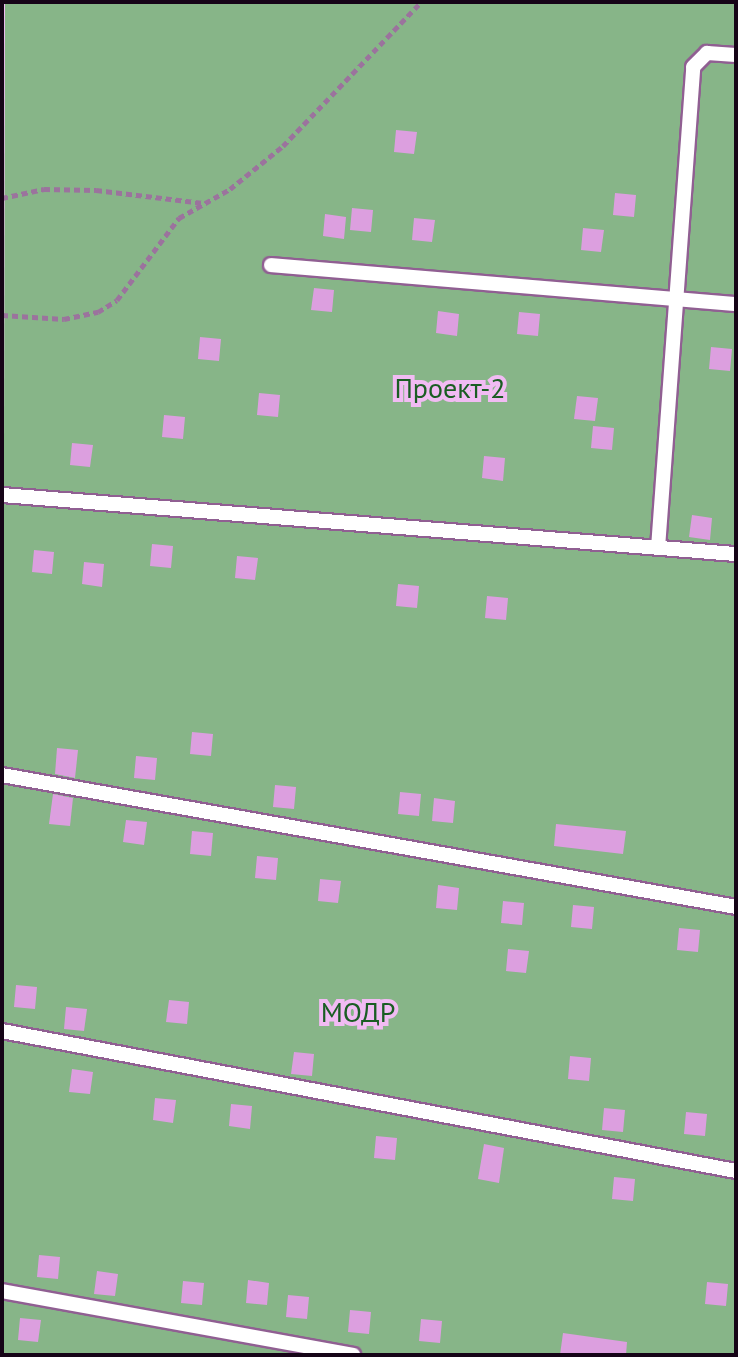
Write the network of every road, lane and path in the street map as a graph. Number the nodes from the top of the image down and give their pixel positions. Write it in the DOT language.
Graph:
graph roads {
  1 [pos="421,2"];
  2 [pos="736,55"];
  3 [pos="2,198"];
  4 [pos="205,203"];
  5 [pos="271,265"];
  6 [pos="677,300"];
  7 [pos="736,304"];
  8 [pos="2,315"];
  9 [pos="2,495"];
  10 [pos="658,548"];
  11 [pos="736,554"];
  12 [pos="2,775"];
  13 [pos="736,907"];
  14 [pos="2,1031"];
  15 [pos="736,1171"];
  16 [pos="2,1291"];
  17 [pos="353,1355"];
  1 -- 4 [label="path"];
  2 -- 6 [label="lane"];
  3 -- 4 [label="path"];
  4 -- 8 [label="path"];
  5 -- 6 [label="lane"];
  6 -- 7 [label="lane"];
  6 -- 10 [label="lane"];
  9 -- 10 [label="lane"];
  10 -- 11 [label="lane"];
  12 -- 13 [label="lane"];
  14 -- 15 [label="lane"];
  16 -- 17 [label="lane"];
}
